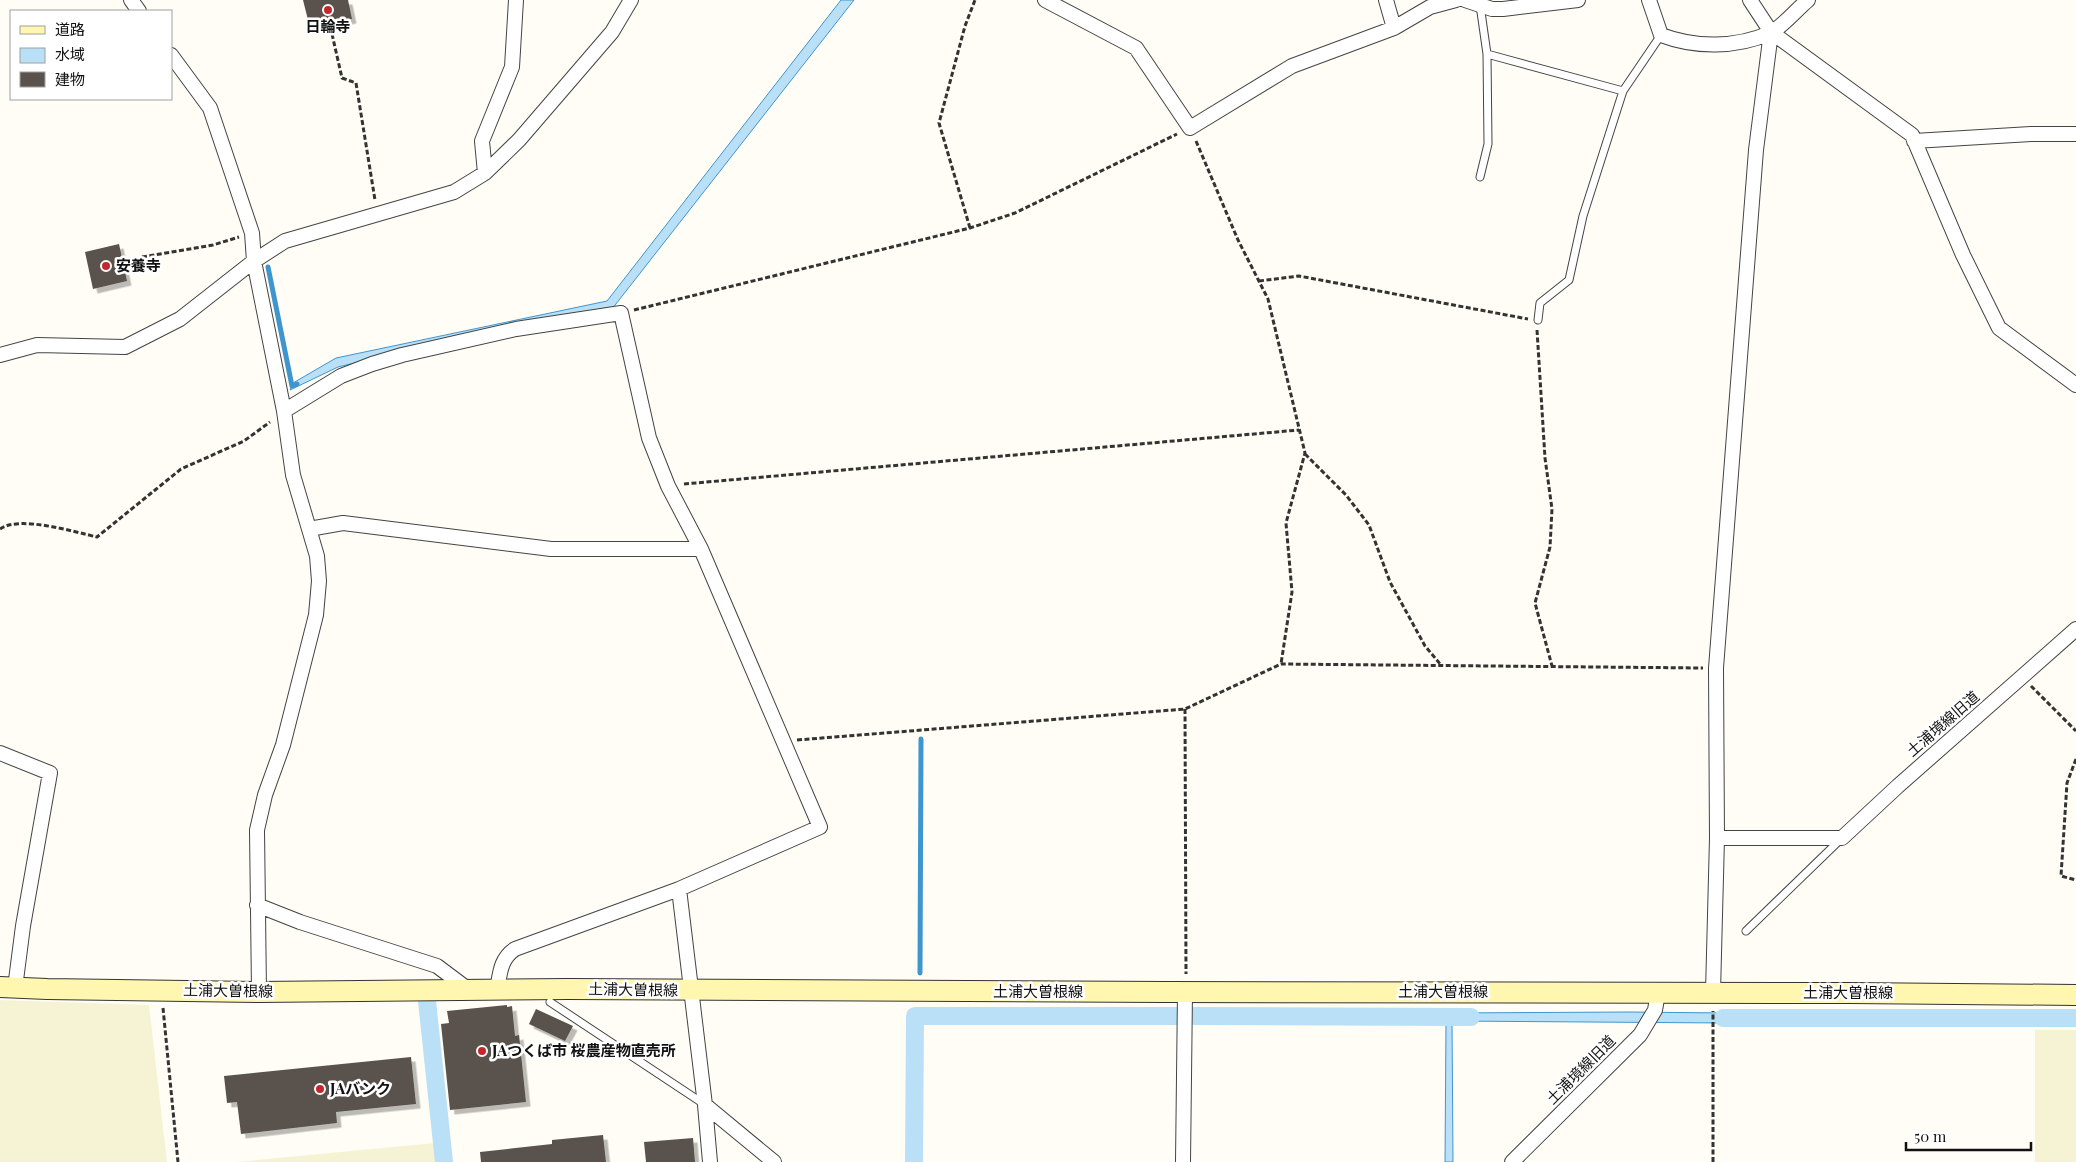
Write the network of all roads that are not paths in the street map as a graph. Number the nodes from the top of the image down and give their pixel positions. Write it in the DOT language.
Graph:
graph roads {
  1 [pos="516,0"];
  2 [pos="631,0"];
  3 [pos="1045,0"];
  4 [pos="1386,0"];
  5 [pos="1456,0"];
  6 [pos="1465,0"];
  7 [pos="1578,0"];
  8 [pos="1648,0"];
  9 [pos="1750,0"];
  10 [pos="1808,0"];
  11 [pos="1480,5"];
  12 [pos="1394,28"];
  13 [pos="1771,32"];
  14 [pos="1661,34"];
  15 [pos="1487,54"];
  16 [pos="172,56"];
  17 [pos="1623,91"];
  18 [pos="2076,134"];
  19 [pos="1914,141"];
  20 [pos="485,174"];
  21 [pos="1480,177"];
  22 [pos="254,261"];
  23 [pos="1538,320"];
  24 [pos="0,355"];
  25 [pos="2076,386"];
  26 [pos="284,411"];
  27 [pos="309,528"];
  28 [pos="700,549"];
  29 [pos="2076,629"];
  30 [pos="0,753"];
  31 [pos="1718,838"];
  32 [pos="1836,838"];
  33 [pos="679,889"];
  34 [pos="257,905"];
  35 [pos="1746,931"];
  36 [pos="7,987"];
  37 [pos="469,990"];
  38 [pos="497,990"];
  39 [pos="692,991"];
  40 [pos="258,992"];
  41 [pos="1185,992"];
  42 [pos="1658,992"];
  43 [pos="1713,992"];
  44 [pos="2076,995"];
  45 [pos="550,1002"];
  46 [pos="705,1105"];
  47 [pos="710,1162"];
  48 [pos="774,1162"];
  49 [pos="1183,1162"];
  50 [pos="1512,1162"];
  1 -- 20 [label="street"];
  2 -- 20 [label="street"];
  3 -- 12 [label="street"];
  4 -- 12 [label="street"];
  5 -- 12 [label="street"];
  6 -- 11 [label="street"];
  7 -- 11 [label="street"];
  8 -- 14 [label="street"];
  9 -- 13 [label="street"];
  10 -- 13 [label="street"];
  11 -- 15 [label="lane"];
  13 -- 14 [label="street"];
  13 -- 19 [label="street"];
  13 -- 31 [label="street"];
  14 -- 17 [label="lane"];
  15 -- 17 [label="lane"];
  15 -- 21 [label="lane"];
  16 -- 22 [label="street"];
  17 -- 23 [label="lane"];
  18 -- 19 [label="street"];
  19 -- 25 [label="street"];
  20 -- 22 [label="street"];
  22 -- 24 [label="street"];
  22 -- 26 [label="street"];
  26 -- 27 [label="street"];
  26 -- 28 [label="street"];
  27 -- 28 [label="street"];
  27 -- 34 [label="street"];
  28 -- 33 [label="street"];
  29 -- 32 [label="street, 土浦境線旧道"];
  30 -- 36 [label="street"];
  31 -- 32 [label="street"];
  31 -- 43 [label="street"];
  32 -- 35 [label="lane"];
  33 -- 38 [label="street"];
  33 -- 39 [label="street"];
  34 -- 37 [label="street"];
  34 -- 40 [label="street"];
  36 -- 40 [label="main road, 土浦大曽根線"];
  37 -- 38 [label="main road, 土浦大曽根線"];
  37 -- 40 [label="main road, 土浦大曽根線"];
  38 -- 39 [label="main road, 土浦大曽根線"];
  39 -- 41 [label="main road, 土浦大曽根線"];
  39 -- 46 [label="street"];
  41 -- 42 [label="main road, 土浦大曽根線"];
  41 -- 49 [label="street"];
  42 -- 43 [label="main road, 土浦大曽根線"];
  42 -- 50 [label="street, 土浦境線旧道"];
  43 -- 44 [label="main road, 土浦大曽根線"];
  45 -- 46 [label="lane"];
  46 -- 47 [label="street"];
  46 -- 48 [label="street"];
}
